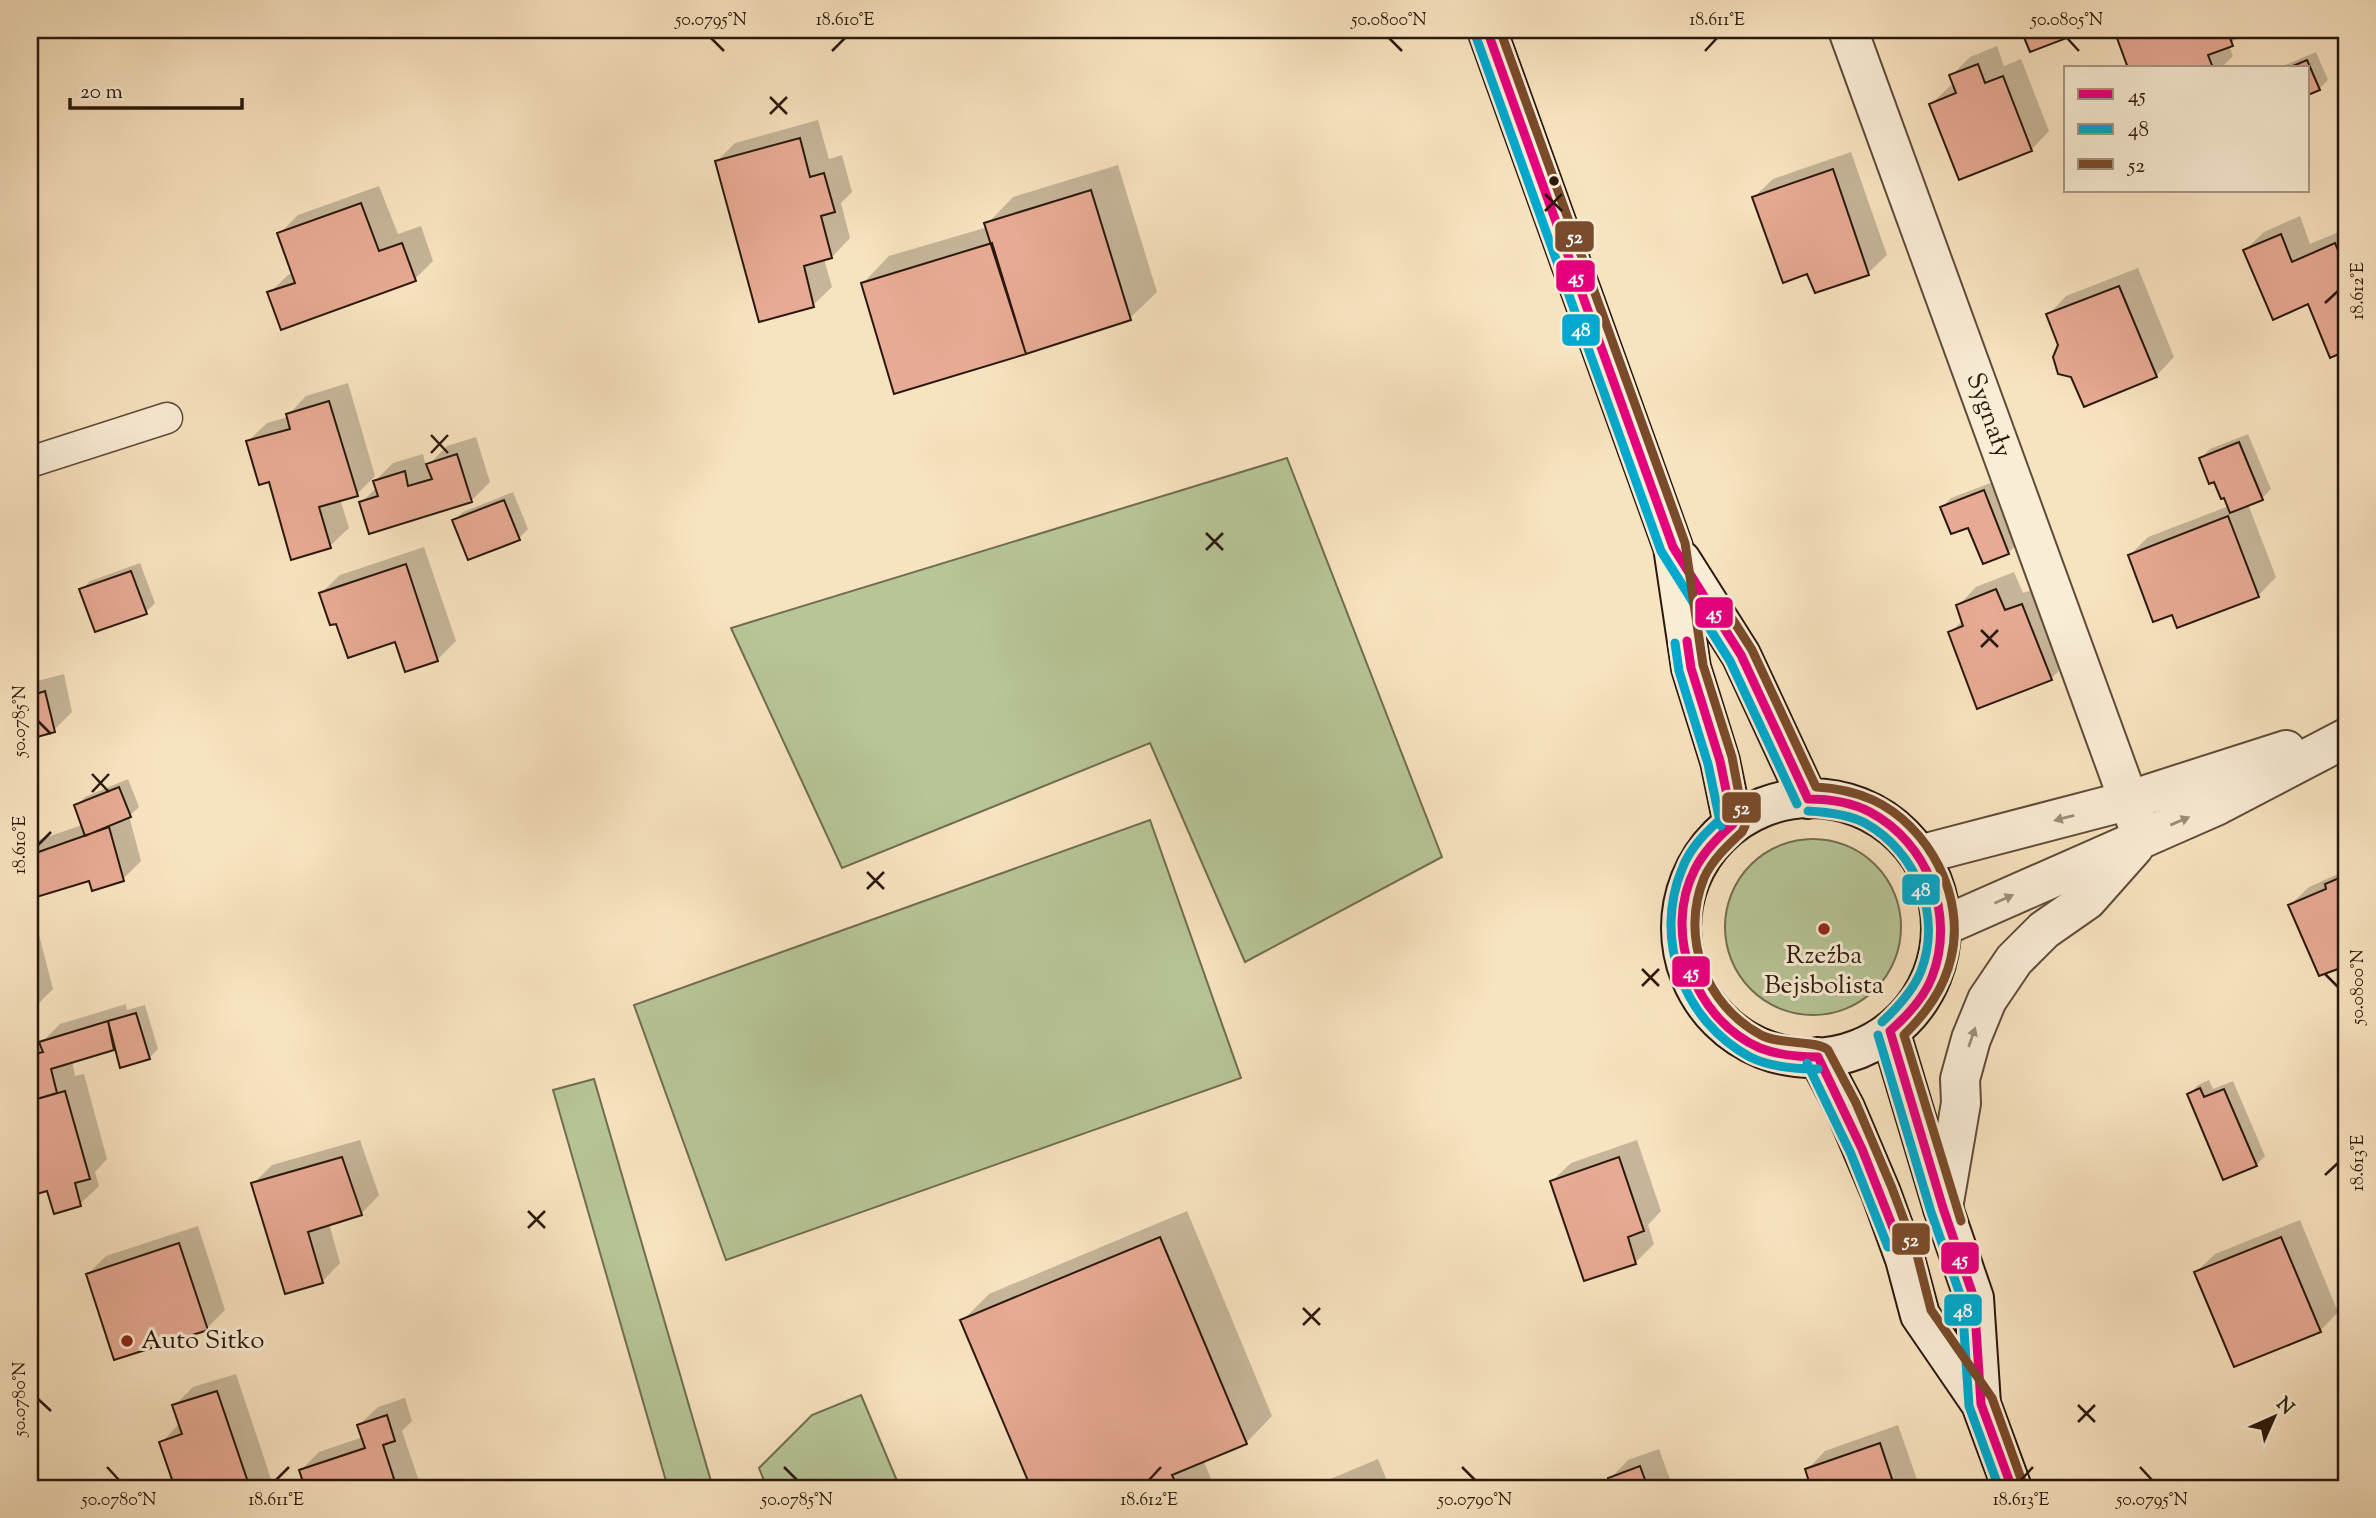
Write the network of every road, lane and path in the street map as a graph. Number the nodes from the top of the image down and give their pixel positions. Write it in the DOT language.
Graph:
graph roads {
  1 [pos="1487,30"];
  2 [pos="1848,30"];
  3 [pos="167,418"];
  4 [pos="30,462"];
  5 [pos="1673,547"];
  6 [pos="2346,731"];
  7 [pos="2346,738"];
  8 [pos="1808,799"];
  9 [pos="2130,800"];
  10 [pos="1733,824"];
  11 [pos="2142,838"];
  12 [pos="1919,855"];
  13 [pos="1941,927"];
  14 [pos="1890,1031"];
  15 [pos="1818,1057"];
  16 [pos="1943,1208"];
  17 [pos="1981,1404"];
  18 [pos="2012,1488"];
  1 -- 5 [label="main road"];
  2 -- 9 [label="main road, Sygnały"];
  3 -- 4 [label="lane"];
  5 -- 8 [label="main road"];
  5 -- 10 [label="main road"];
  6 -- 9 [label="main road"];
  11 -- 7 [label="main road, one-way"];
  8 -- 10 [label="main road"];
  8 -- 12 [label="main road"];
  9 -- 11 [label="main road, Sygnały"];
  9 -- 12 [label="main road, one-way"];
  10 -- 15 [label="main road"];
  13 -- 11 [label="main road, one-way"];
  16 -- 11 [label="main road, one-way"];
  12 -- 13 [label="main road"];
  13 -- 14 [label="main road"];
  14 -- 15 [label="main road"];
  14 -- 16 [label="main road"];
  15 -- 17 [label="main road"];
  16 -- 17 [label="main road"];
  17 -- 18 [label="main road"];
}
